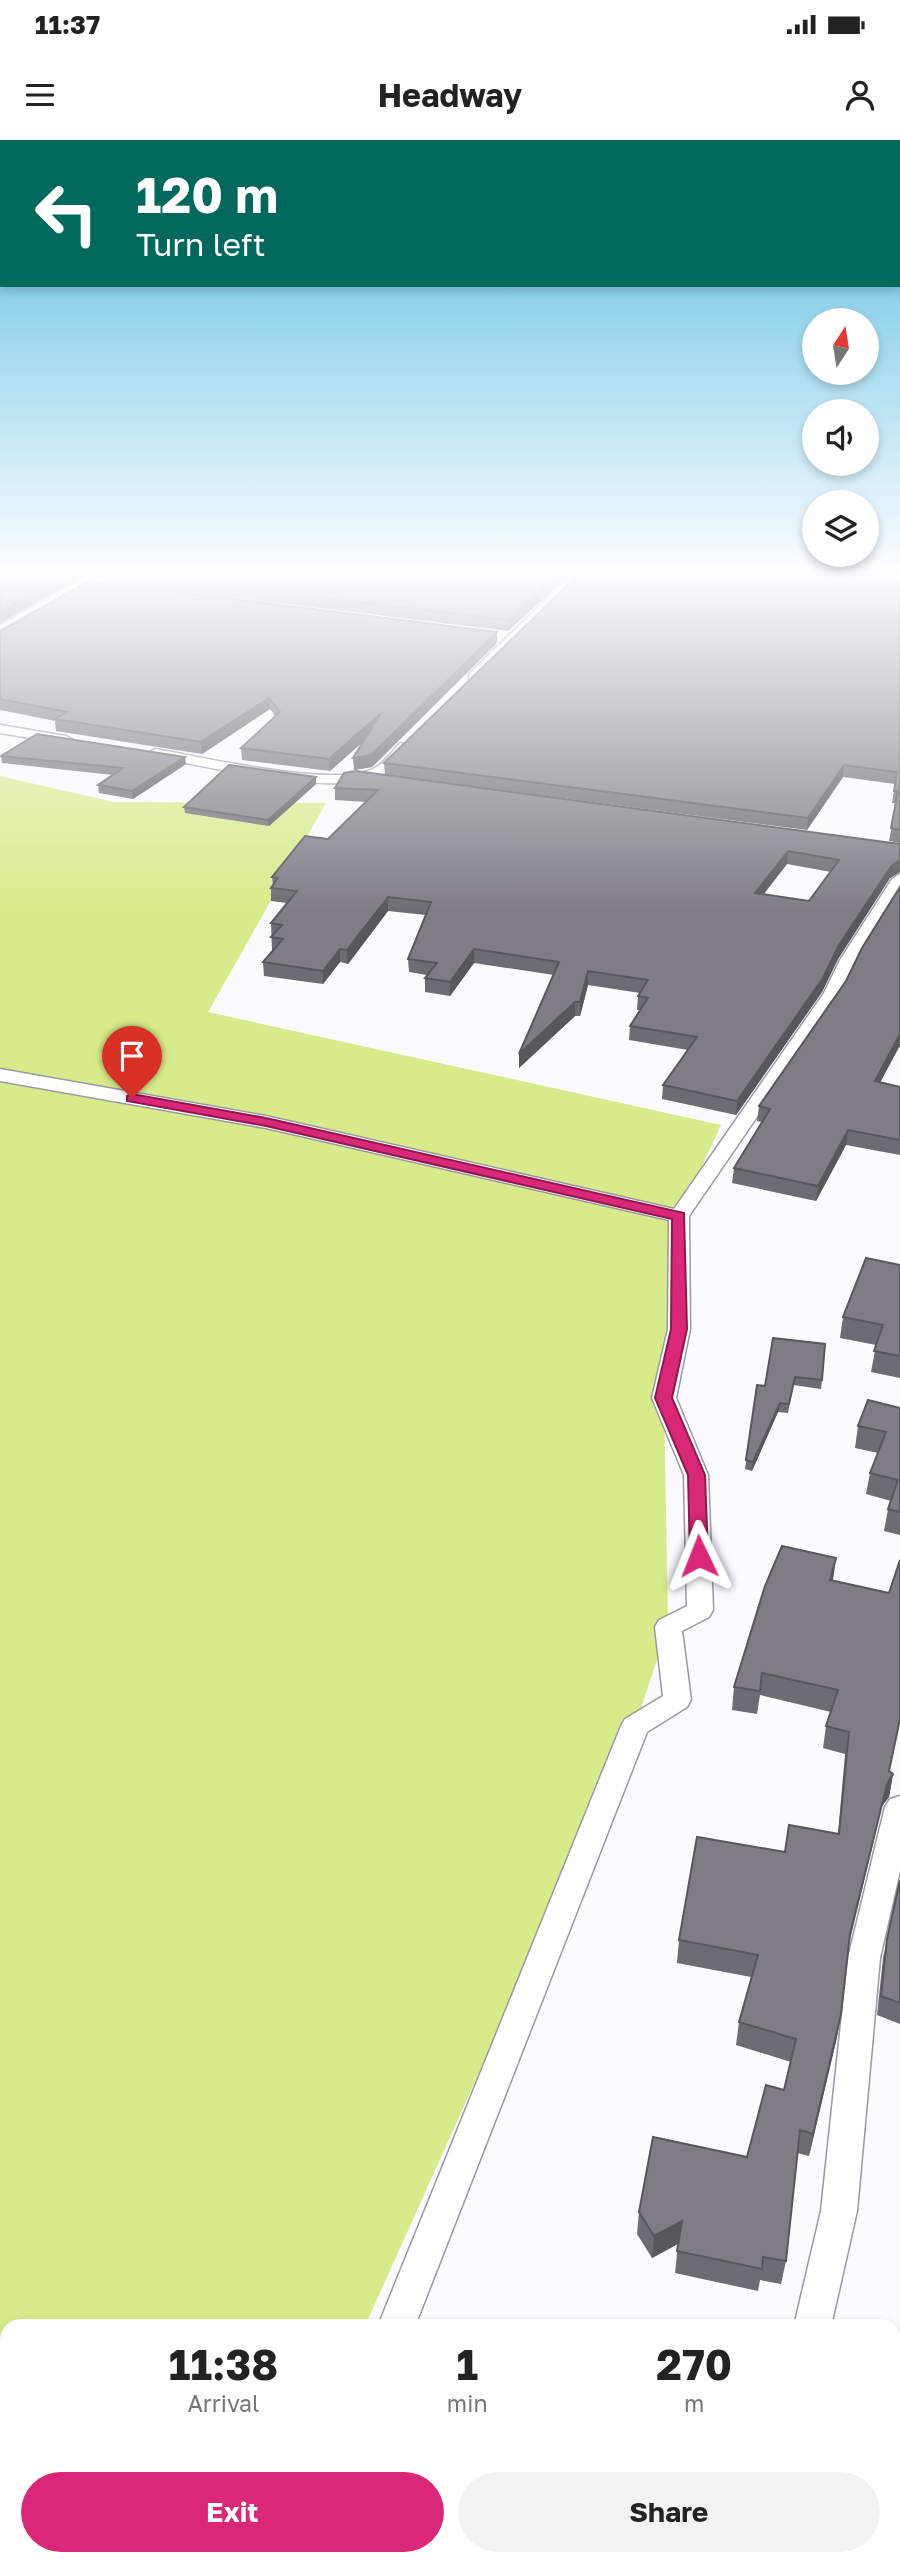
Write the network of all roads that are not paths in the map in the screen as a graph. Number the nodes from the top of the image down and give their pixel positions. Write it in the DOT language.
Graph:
graph roads {
  1 [pos="0,729"];
  2 [pos="416,735"];
  3 [pos="83,742"];
  4 [pos="138,751"];
  5 [pos="342,779"];
  6 [pos="391,782"];
  7 [pos="900,879"];
  8 [pos="0,1075"];
  9 [pos="679,1216"];
  10 [pos="900,1807"];
  11 [pos="399,2319"];
  12 [pos="814,2319"];
  1 -- 3 [label="street"];
  2 -- 5 [label="street"];
  4 -- 5 [label="street"];
  5 -- 6 [label="street"];
  7 -- 9 [label="street"];
  8 -- 9 [label="street"];
  9 -- 11 [label="street"];
  10 -- 12 [label="street"];
}
